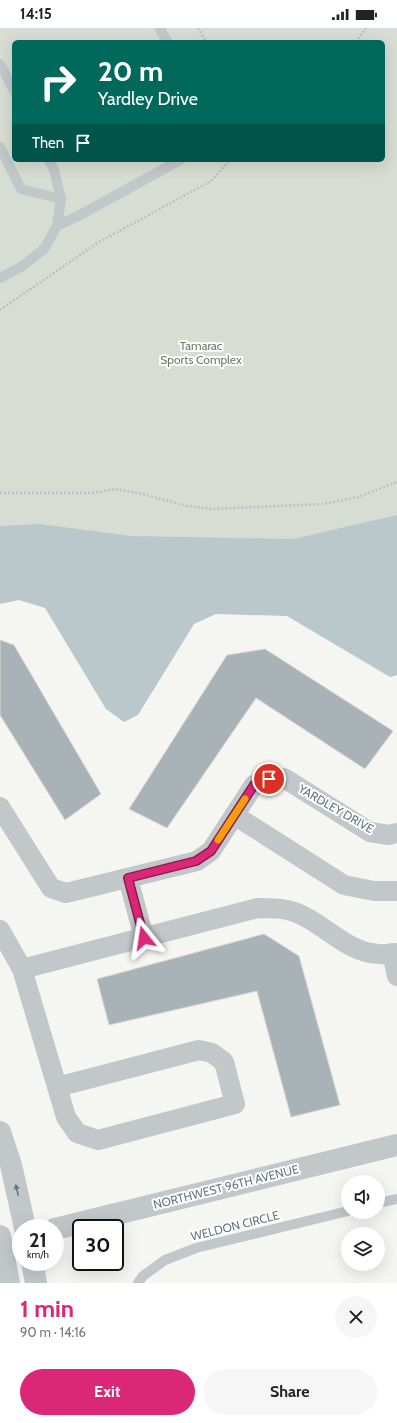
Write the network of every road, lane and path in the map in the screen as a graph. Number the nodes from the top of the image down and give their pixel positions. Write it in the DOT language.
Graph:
graph roads {
  1 [pos="160,28"];
  2 [pos="198,28"];
  3 [pos="366,28"];
  4 [pos="166,40"];
  5 [pos="205,40"];
  6 [pos="357,40"];
  7 [pos="0,64"];
  8 [pos="12,87"];
  9 [pos="0,147"];
  10 [pos="50,162"];
  11 [pos="176,162"];
  12 [pos="228,162"];
  13 [pos="61,199"];
  14 [pos="57,226"];
  15 [pos="0,278"];
  16 [pos="0,310"];
  17 [pos="397,482"];
  18 [pos="0,493"];
  19 [pos="0,807"];
  20 [pos="234,816"];
  21 [pos="397,833"];
  22 [pos="128,878"];
  23 [pos="397,890"];
  24 [pos="0,930"];
  25 [pos="144,938"];
  26 [pos="394,953"];
  27 [pos="22,969"];
  28 [pos="397,976"];
  29 [pos="57,1086"];
  30 [pos="0,1132"];
  31 [pos="397,1145"];
  32 [pos="397,1199"];
  33 [pos="385,1202"];
  34 [pos="341,1213"];
  35 [pos="23,1219"];
  36 [pos="64,1227"];
  37 [pos="6,1240"];
  38 [pos="34,1271"];
  39 [pos="9,1283"];
  40 [pos="36,1283"];
  41 [pos="138,1283"];
  1 -- 4 [label="lane"];
  2 -- 5 [label="path"];
  3 -- 6 [label="path"];
  7 -- 8 [label="lane"];
  9 -- 13 [label="lane"];
  10 -- 13 [label="lane"];
  11 -- 14 [label="lane"];
  12 -- 16 [label="path"];
  13 -- 14 [label="lane"];
  14 -- 15 [label="lane"];
  17 -- 18 [label="path"];
  19 -- 22 [label="street, YARDLEY DRIVE"];
  20 -- 21 [label="street, YARDLEY DRIVE"];
  20 -- 22 [label="street, YARDLEY DRIVE"];
  20 -- 23 [label="street"];
  22 -- 25 [label="street"];
  24 -- 27 [label="street"];
  25 -- 26 [label="street"];
  25 -- 27 [label="street"];
  26 -- 28 [label="street"];
  27 -- 29 [label="street"];
  29 -- 29 [label="street"];
  35 -- 30 [label="street, one-way"];
  31 -- 36 [label="street, NORTHWEST 96TH AVENUE"];
  32 -- 33 [label="lane"];
  34 -- 41 [label="lane, WELDON CIRCLE"];
  37 -- 39 [label="street"];
  38 -- 40 [label="street"];
}
